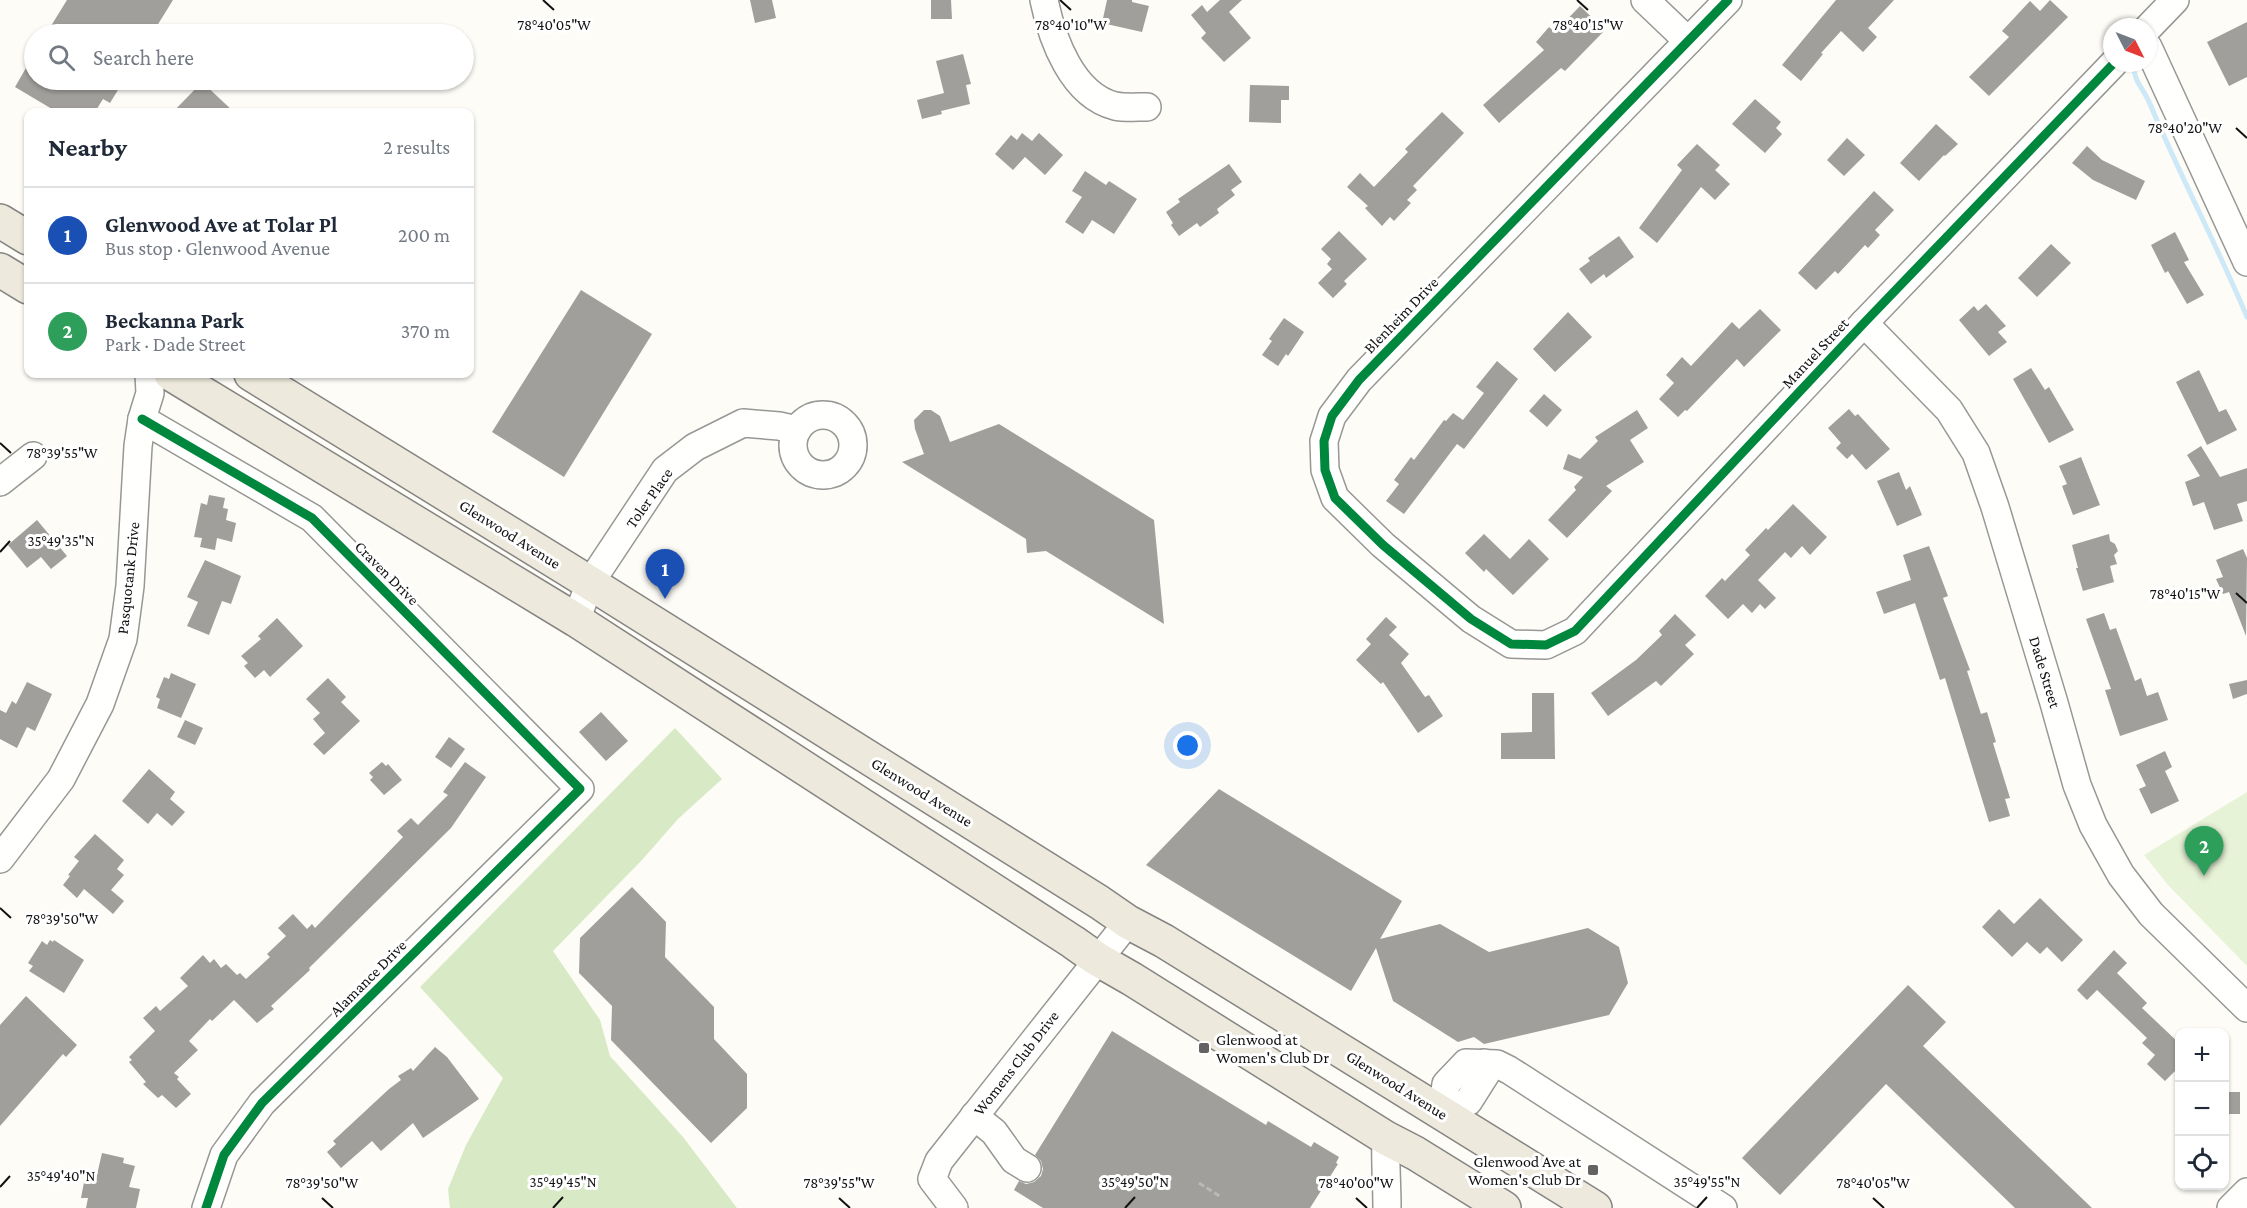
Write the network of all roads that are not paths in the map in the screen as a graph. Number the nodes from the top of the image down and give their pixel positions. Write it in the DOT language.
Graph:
graph roads {
  1 [pos="1044,0"];
  2 [pos="1645,0"];
  3 [pos="1728,0"];
  4 [pos="2175,0"];
  5 [pos="2157,19"];
  6 [pos="1688,41"];
  7 [pos="2157,67"];
  8 [pos="2105,72"];
  9 [pos="1147,107"];
  10 [pos="0,221"];
  11 [pos="24,236"];
  12 [pos="2247,262"];
  13 [pos="0,270"];
  14 [pos="24,285"];
  15 [pos="1864,323"];
  16 [pos="149,378"];
  17 [pos="178,378"];
  18 [pos="257,378"];
  19 [pos="142,419"];
  20 [pos="797,430"];
  21 [pos="33,456"];
  22 [pos="0,482"];
  23 [pos="590,583"];
  24 [pos="576,620"];
  25 [pos="1529,644"];
  26 [pos="580,789"];
  27 [pos="0,859"];
  28 [pos="1128,922"];
  29 [pos="1097,959"];
  30 [pos="2247,1008"];
  31 [pos="1442,1112"];
  32 [pos="974,1116"];
  33 [pos="1386,1138"];
  34 [pos="1415,1153"];
  35 [pos="1027,1168"];
  36 [pos="2247,1192"];
  37 [pos="206,1208"];
  38 [pos="954,1208"];
  39 [pos="1387,1208"];
  40 [pos="1504,1208"];
  41 [pos="1595,1208"];
  42 [pos="1723,1208"];
  43 [pos="2231,1208"];
  1 -- 9 [label="street"];
  2 -- 6 [label="street"];
  3 -- 6 [label="street, Blenheim Drive"];
  4 -- 5 [label="street"];
  6 -- 25 [label="street, Blenheim Drive"];
  7 -- 12 [label="street"];
  8 -- 15 [label="street, Manuel Street"];
  10 -- 11 [label="main road"];
  13 -- 14 [label="main road"];
  15 -- 25 [label="street, Manuel Street"];
  15 -- 30 [label="street, Dade Street"];
  16 -- 19 [label="street, Pasquotank Drive"];
  17 -- 24 [label="main road"];
  18 -- 23 [label="main road, Glenwood Avenue"];
  19 -- 26 [label="street, Craven Drive"];
  19 -- 27 [label="street, Pasquotank Drive"];
  20 -- 23 [label="street, Toler Place"];
  21 -- 22 [label="street"];
  23 -- 24 [label="street, Toler Place"];
  23 -- 28 [label="main road, Glenwood Avenue"];
  24 -- 29 [label="main road"];
  26 -- 37 [label="street, Alamance Drive"];
  28 -- 29 [label="street, Womens Club Drive"];
  28 -- 31 [label="main road, Glenwood Avenue"];
  29 -- 32 [label="street, Womens Club Drive"];
  29 -- 33 [label="main road"];
  31 -- 34 [label="main road"];
  31 -- 41 [label="main road, Glenwood Avenue"];
  31 -- 42 [label="street"];
  32 -- 35 [label="street"];
  32 -- 38 [label="street, Womens Club Drive"];
  33 -- 34 [label="main road"];
  33 -- 39 [label="street"];
  34 -- 40 [label="main road"];
  36 -- 43 [label="street"];
}
